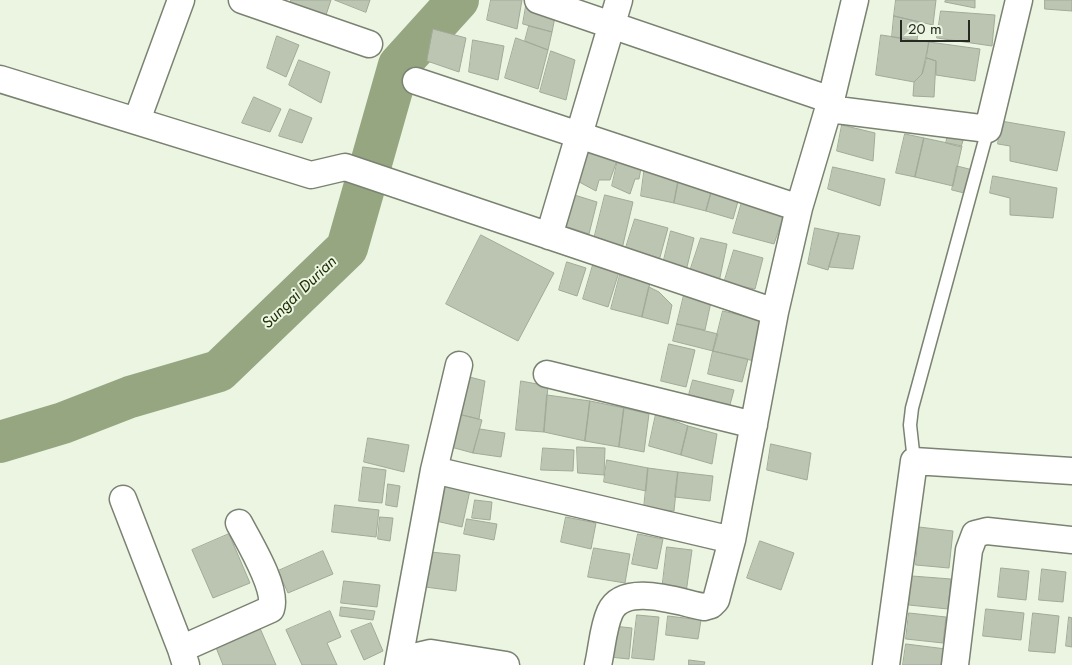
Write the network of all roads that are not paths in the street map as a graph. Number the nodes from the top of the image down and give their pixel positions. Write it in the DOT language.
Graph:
graph roads {
  1 [pos="181,0"];
  2 [pos="242,0"];
  3 [pos="538,0"];
  4 [pos="619,0"];
  5 [pos="855,0"];
  6 [pos="1019,0"];
  7 [pos="612,26"];
  8 [pos="369,44"];
  9 [pos="0,79"];
  10 [pos="416,81"];
  11 [pos="830,104"];
  12 [pos="137,120"];
  13 [pos="988,130"];
  14 [pos="577,135"];
  15 [pos="799,208"];
  16 [pos="549,236"];
  17 [pos="775,312"];
  18 [pos="459,365"];
  19 [pos="547,374"];
  20 [pos="754,425"];
  21 [pos="914,461"];
  22 [pos="434,470"];
  23 [pos="1072,470"];
  24 [pos="123,499"];
  25 [pos="239,522"];
  26 [pos="732,540"];
  27 [pos="1072,540"];
  28 [pos="183,657"];
  29 [pos="398,665"];
  30 [pos="406,665"];
  31 [pos="506,665"];
  32 [pos="598,665"];
  33 [pos="886,665"];
  34 [pos="955,665"];
  1 -- 12 [label="street"];
  2 -- 8 [label="street"];
  3 -- 7 [label="street"];
  4 -- 7 [label="street"];
  5 -- 11 [label="street"];
  6 -- 13 [label="street"];
  7 -- 11 [label="street"];
  7 -- 14 [label="street"];
  9 -- 12 [label="street"];
  10 -- 14 [label="street"];
  11 -- 13 [label="street"];
  11 -- 15 [label="street"];
  12 -- 16 [label="street"];
  13 -- 21 [label="lane"];
  14 -- 15 [label="street"];
  14 -- 16 [label="street"];
  15 -- 17 [label="street"];
  16 -- 17 [label="street"];
  17 -- 20 [label="street"];
  18 -- 22 [label="street"];
  19 -- 20 [label="street"];
  20 -- 26 [label="street"];
  21 -- 23 [label="street"];
  21 -- 33 [label="street"];
  22 -- 26 [label="street"];
  22 -- 29 [label="street"];
  24 -- 28 [label="street"];
  25 -- 28 [label="street"];
  26 -- 32 [label="street"];
  27 -- 34 [label="street"];
  30 -- 31 [label="street"];
}
